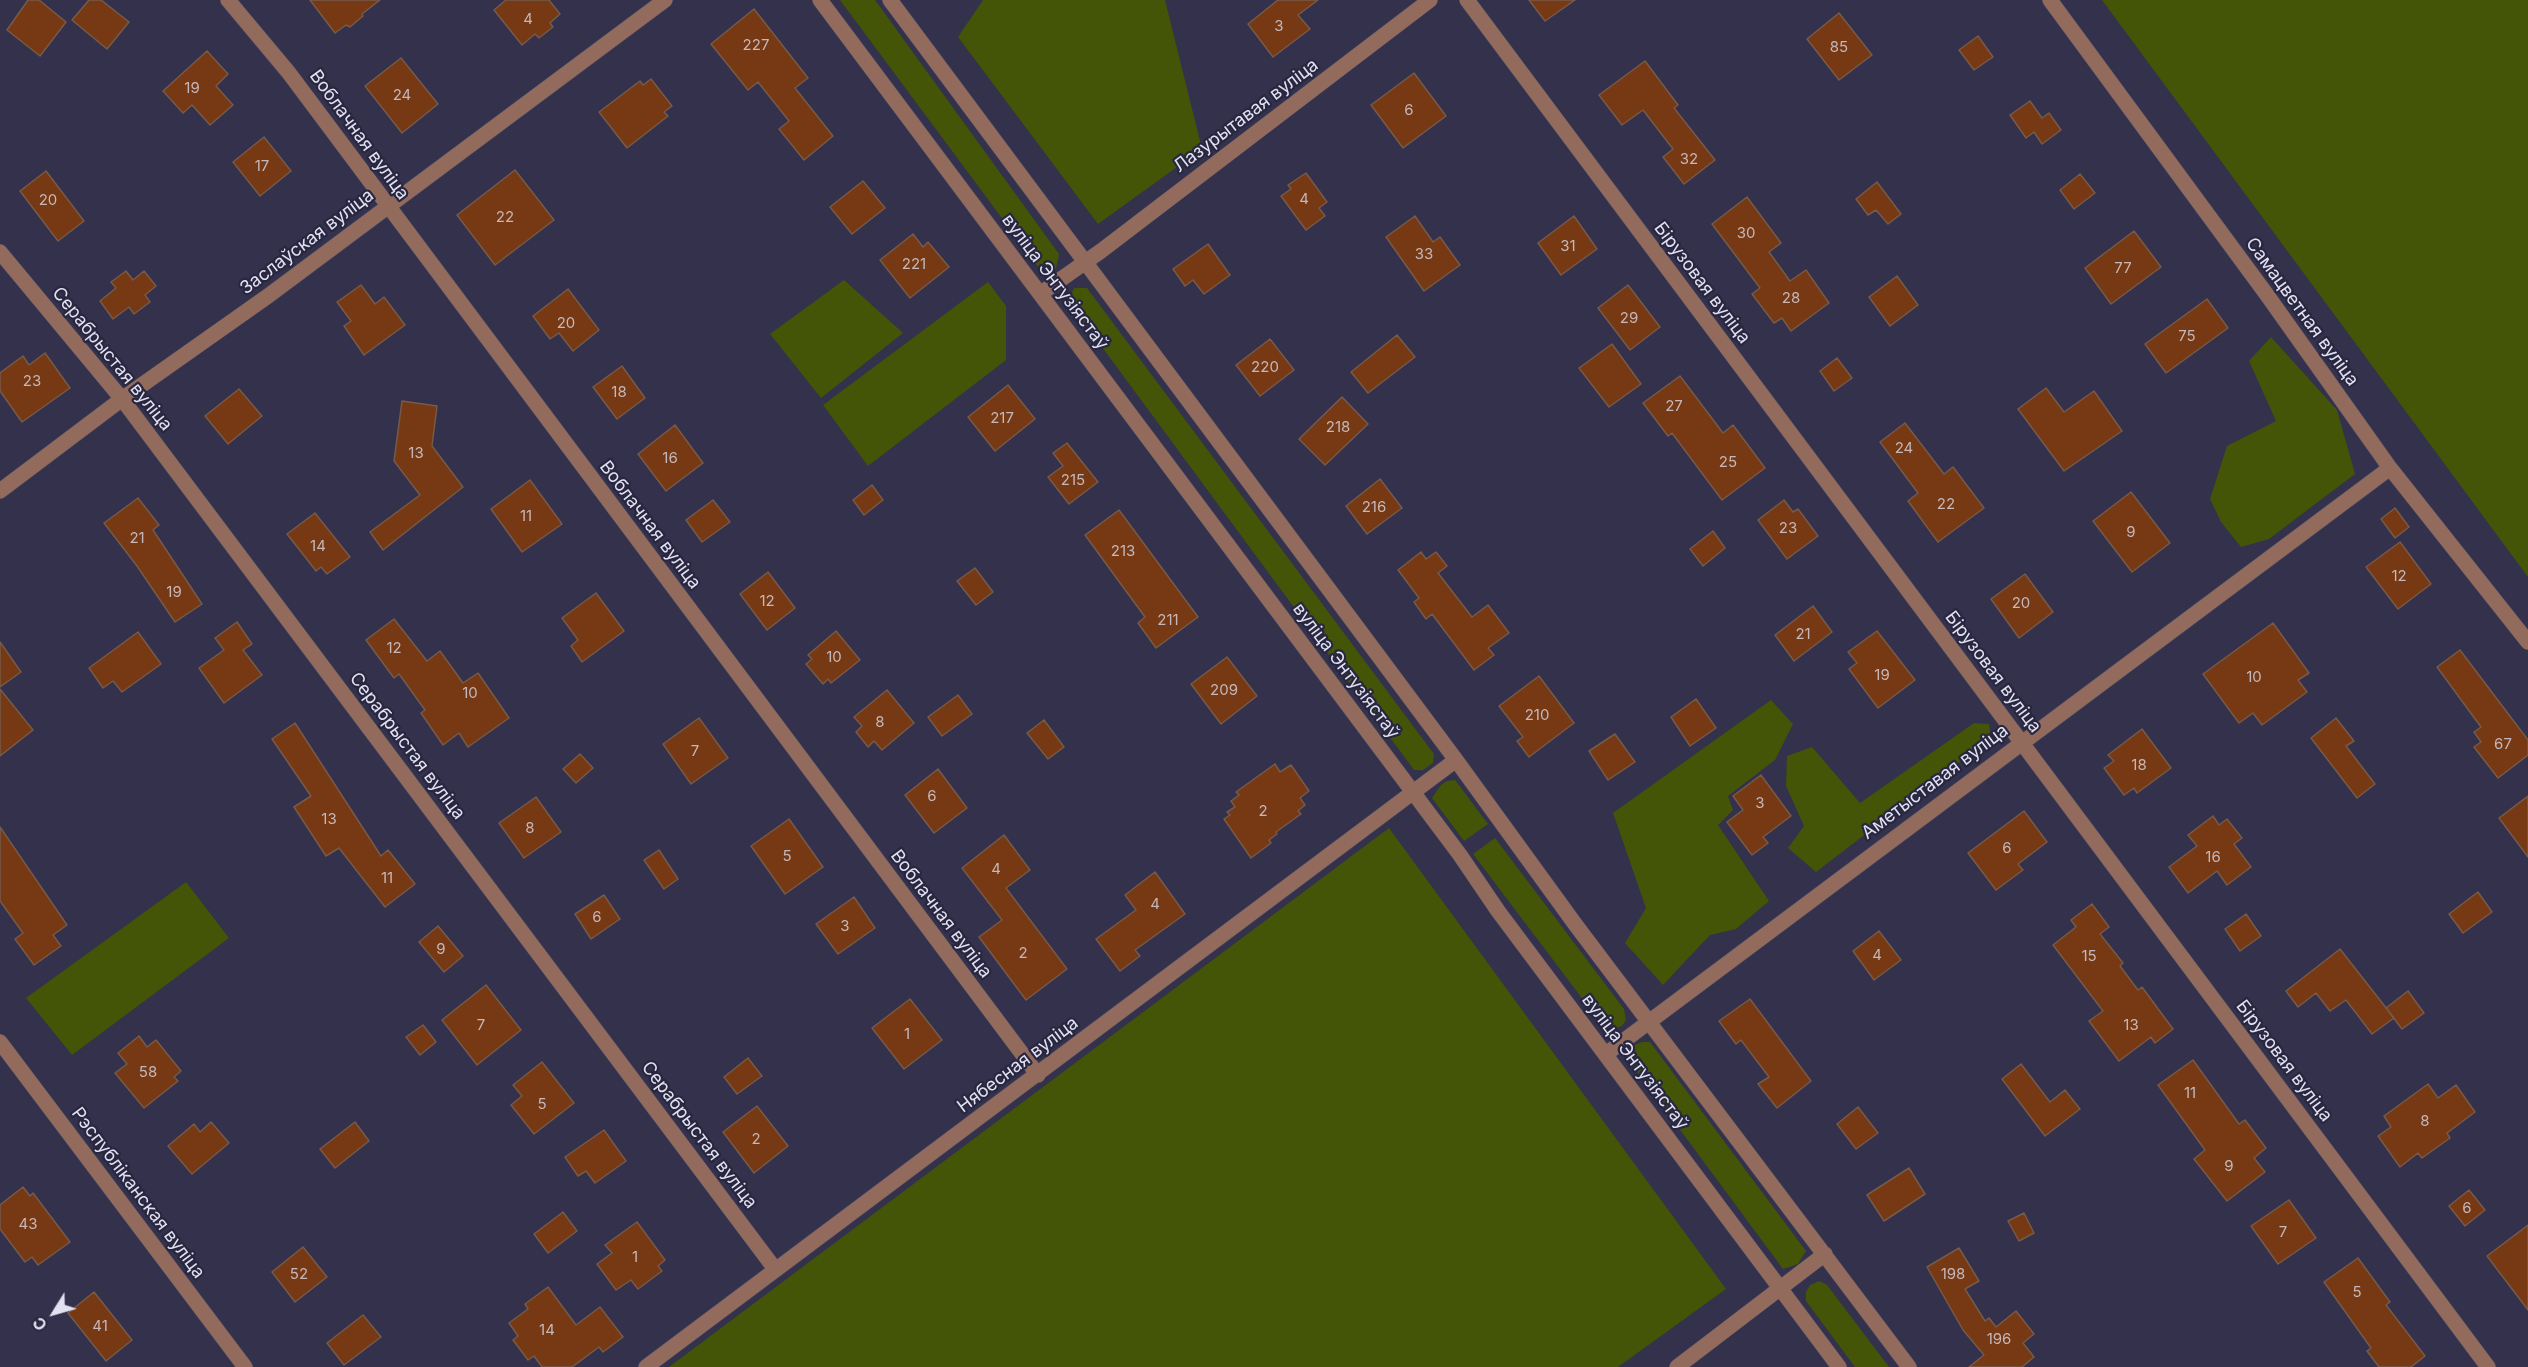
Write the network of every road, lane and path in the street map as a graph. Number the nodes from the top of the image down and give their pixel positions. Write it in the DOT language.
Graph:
graph roads {
  1 [pos="228,0"];
  2 [pos="665,0"];
  3 [pos="820,0"];
  4 [pos="890,0"];
  5 [pos="1430,0"];
  6 [pos="1467,0"];
  7 [pos="2050,0"];
  8 [pos="387,206"];
  9 [pos="0,252"];
  10 [pos="1084,262"];
  11 [pos="1040,294"];
  12 [pos="122,399"];
  13 [pos="2390,468"];
  14 [pos="0,491"];
  15 [pos="2528,642"];
  16 [pos="2020,741"];
  17 [pos="1456,760"];
  18 [pos="1413,792"];
  19 [pos="1648,1020"];
  20 [pos="0,1042"];
  21 [pos="1606,1054"];
  22 [pos="1038,1075"];
  23 [pos="1825,1254"];
  24 [pos="775,1269"];
  25 [pos="1779,1288"];
  26 [pos="245,1367"];
  27 [pos="646,1367"];
  28 [pos="1677,1367"];
  29 [pos="1839,1367"];
  30 [pos="1909,1367"];
  31 [pos="2488,1367"];
  1 -- 8 [label="street, Воблачная вуліца"];
  2 -- 8 [label="street, Заслаўская вуліца"];
  3 -- 11 [label="street, вуліца Энтузіястаў"];
  4 -- 10 [label="street, вуліца Энтузіястаў"];
  5 -- 10 [label="street, Лазурытавая вуліца"];
  6 -- 16 [label="street, Бірузовая вуліца"];
  7 -- 13 [label="street, Самацветная вуліца"];
  8 -- 12 [label="street, Заслаўская вуліца"];
  8 -- 22 [label="street, Воблачная вуліца"];
  9 -- 12 [label="street, Серабрыстая вуліца"];
  10 -- 11 [label="street, Лазурытавая вуліца"];
  10 -- 17 [label="street, вуліца Энтузіястаў"];
  11 -- 18 [label="street, вуліца Энтузіястаў"];
  12 -- 14 [label="street, Заслаўская вуліца"];
  12 -- 24 [label="street, Серабрыстая вуліца"];
  13 -- 15 [label="street, Самацветная вуліца"];
  13 -- 16 [label="street, Аметыставая вуліца"];
  16 -- 19 [label="street, Аметыставая вуліца"];
  16 -- 31 [label="street, Бірузовая вуліца"];
  17 -- 18 [label="street, Нябесная вуліца"];
  17 -- 19 [label="street, вуліца Энтузіястаў"];
  18 -- 21 [label="street, вуліца Энтузіястаў"];
  18 -- 22 [label="street, Нябесная вуліца"];
  19 -- 21 [label="street, Аметыставая вуліца"];
  19 -- 23 [label="street, вуліца Энтузіястаў"];
  20 -- 26 [label="street, Рэспубліканская вуліца"];
  21 -- 25 [label="street, вуліца Энтузіястаў"];
  22 -- 24 [label="street, Нябесная вуліца"];
  23 -- 25 [label="street"];
  23 -- 30 [label="street, вуліца Энтузіястаў"];
  24 -- 27 [label="street, Нябесная вуліца"];
  25 -- 28 [label="street"];
  25 -- 29 [label="street, вуліца Энтузіястаў"];
}
